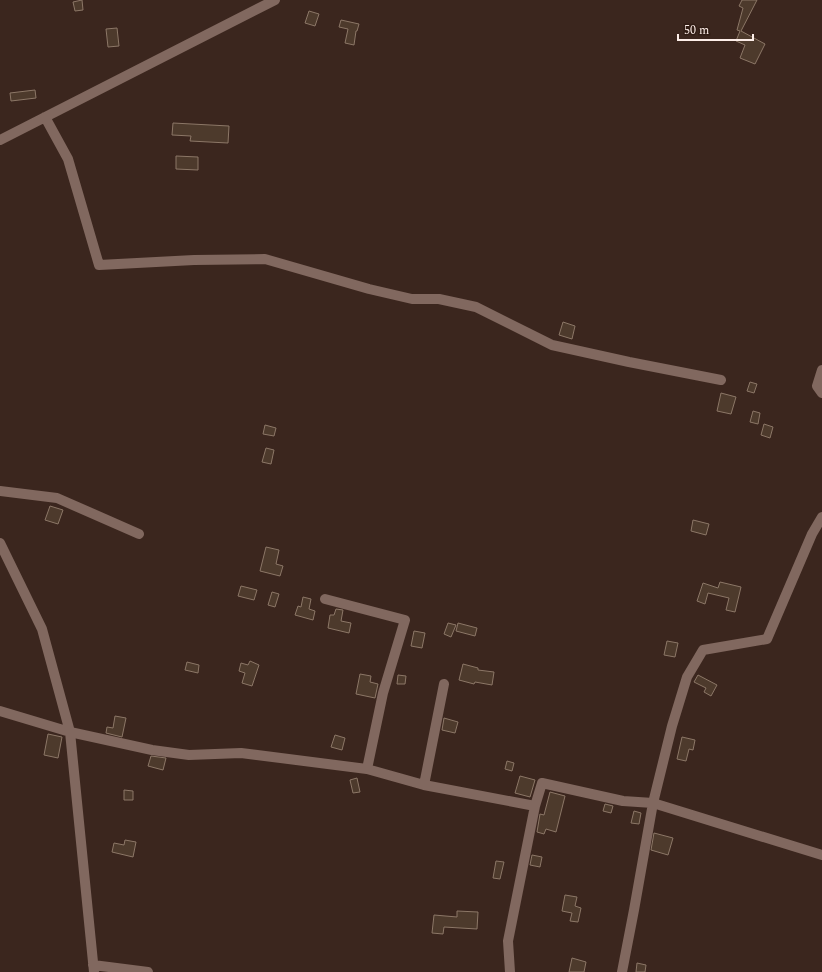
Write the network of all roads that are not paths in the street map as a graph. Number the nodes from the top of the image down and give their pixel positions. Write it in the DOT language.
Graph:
graph roads {
  1 [pos="275,0"];
  2 [pos="45,117"];
  3 [pos="0,140"];
  4 [pos="822,370"];
  5 [pos="721,380"];
  6 [pos="822,393"];
  7 [pos="0,491"];
  8 [pos="822,517"];
  9 [pos="139,534"];
  10 [pos="0,543"];
  11 [pos="325,600"];
  12 [pos="444,684"];
  13 [pos="0,711"];
  14 [pos="70,732"];
  15 [pos="367,770"];
  16 [pos="424,785"];
  17 [pos="653,803"];
  18 [pos="535,806"];
  19 [pos="822,855"];
  20 [pos="93,968"];
  21 [pos="148,972"];
  22 [pos="510,972"];
  23 [pos="622,972"];
  1 -- 2 [label="street"];
  2 -- 3 [label="street"];
  2 -- 5 [label="street"];
  4 -- 6 [label="street"];
  7 -- 9 [label="street"];
  8 -- 17 [label="street"];
  10 -- 14 [label="street"];
  11 -- 15 [label="street"];
  12 -- 16 [label="street"];
  13 -- 14 [label="street"];
  14 -- 15 [label="street"];
  14 -- 20 [label="street"];
  15 -- 16 [label="street"];
  16 -- 18 [label="street"];
  17 -- 18 [label="street"];
  17 -- 19 [label="street"];
  17 -- 23 [label="street"];
  18 -- 22 [label="street"];
  20 -- 21 [label="street"];
}
